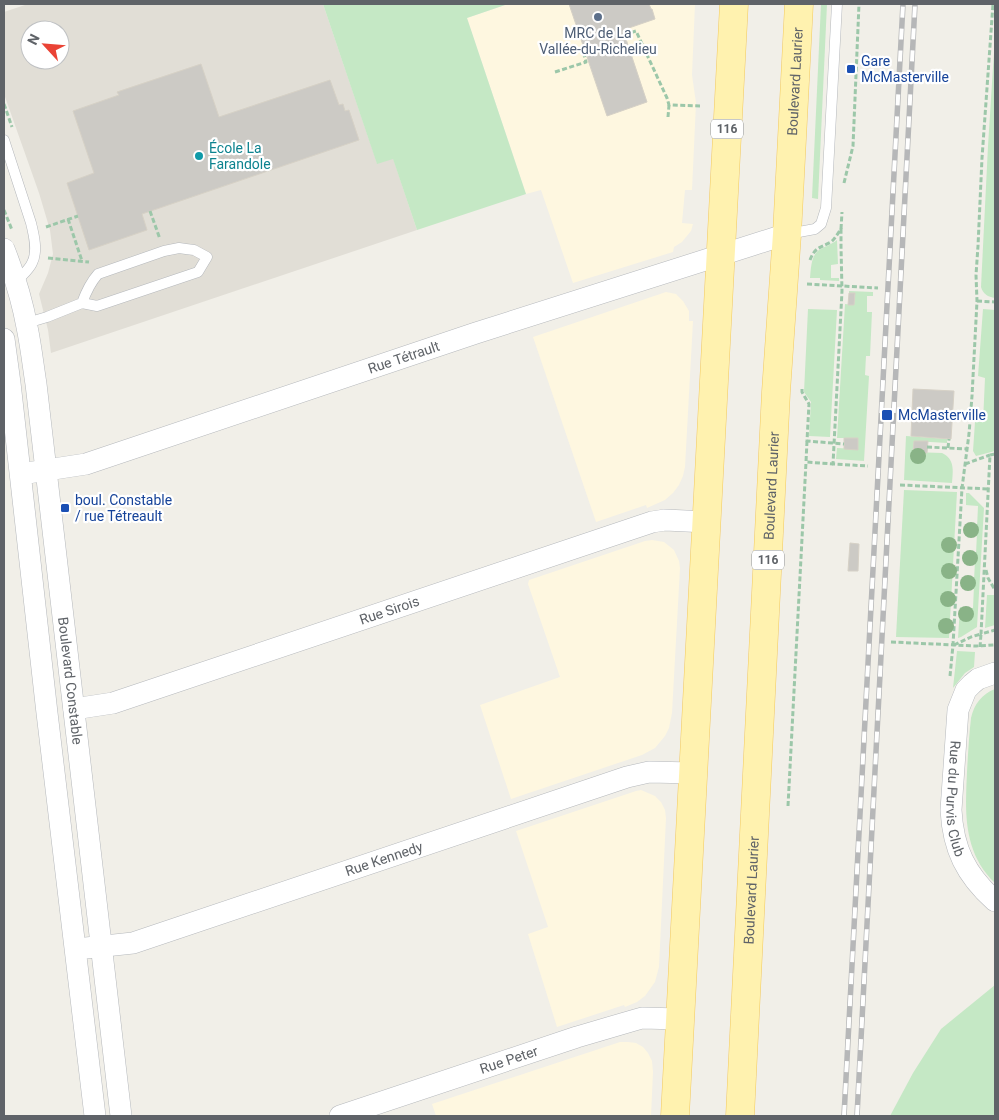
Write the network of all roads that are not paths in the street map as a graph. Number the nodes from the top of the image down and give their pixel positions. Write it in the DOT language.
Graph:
graph roads {
  1 [pos="734,4"];
  2 [pos="799,4"];
  3 [pos="837,4"];
  4 [pos="4,140"];
  5 [pos="787,234"];
  6 [pos="4,249"];
  7 [pos="721,254"];
  8 [pos="16,282"];
  9 [pos="82,303"];
  10 [pos="26,322"];
  11 [pos="4,339"];
  12 [pos="46,471"];
  13 [pos="21,474"];
  14 [pos="706,522"];
  15 [pos="995,673"];
  16 [pos="74,709"];
  17 [pos="693,773"];
  18 [pos="995,901"];
  19 [pos="101,947"];
  20 [pos="76,950"];
  21 [pos="680,1019"];
  22 [pos="95,1116"];
  23 [pos="121,1116"];
  24 [pos="340,1116"];
  25 [pos="675,1116"];
  26 [pos="740,1116"];
  1 -- 7 [label="main road, 116"];
  2 -- 5 [label="main road, Boulevard Laurier / 116"];
  3 -- 5 [label="lane"];
  4 -- 8 [label="lane"];
  5 -- 7 [label="street, Rue Tétrault"];
  5 -- 26 [label="main road, Boulevard Laurier / 116"];
  6 -- 8 [label="street, Boulevard Constable"];
  7 -- 12 [label="street, Rue Tétrault"];
  7 -- 14 [label="main road, 116"];
  8 -- 10 [label="street, Boulevard Constable"];
  9 -- 9 [label="lane"];
  9 -- 10 [label="lane"];
  10 -- 12 [label="street, Boulevard Constable"];
  11 -- 13 [label="street, Boulevard Constable"];
  12 -- 13 [label="street, Rue Tétrault"];
  12 -- 16 [label="street, Boulevard Constable"];
  13 -- 20 [label="street, Boulevard Constable"];
  14 -- 16 [label="street, Rue Sirois"];
  14 -- 17 [label="main road, 116"];
  15 -- 18 [label="street, Rue du Purvis Club"];
  16 -- 19 [label="street, Boulevard Constable"];
  17 -- 19 [label="street, Rue Kennedy"];
  17 -- 21 [label="main road, 116"];
  19 -- 20 [label="street, Rue Kennedy"];
  19 -- 23 [label="street, Boulevard Constable"];
  20 -- 22 [label="street, Boulevard Constable"];
  21 -- 24 [label="street, Rue Peter"];
  21 -- 25 [label="main road, 116"];
}
